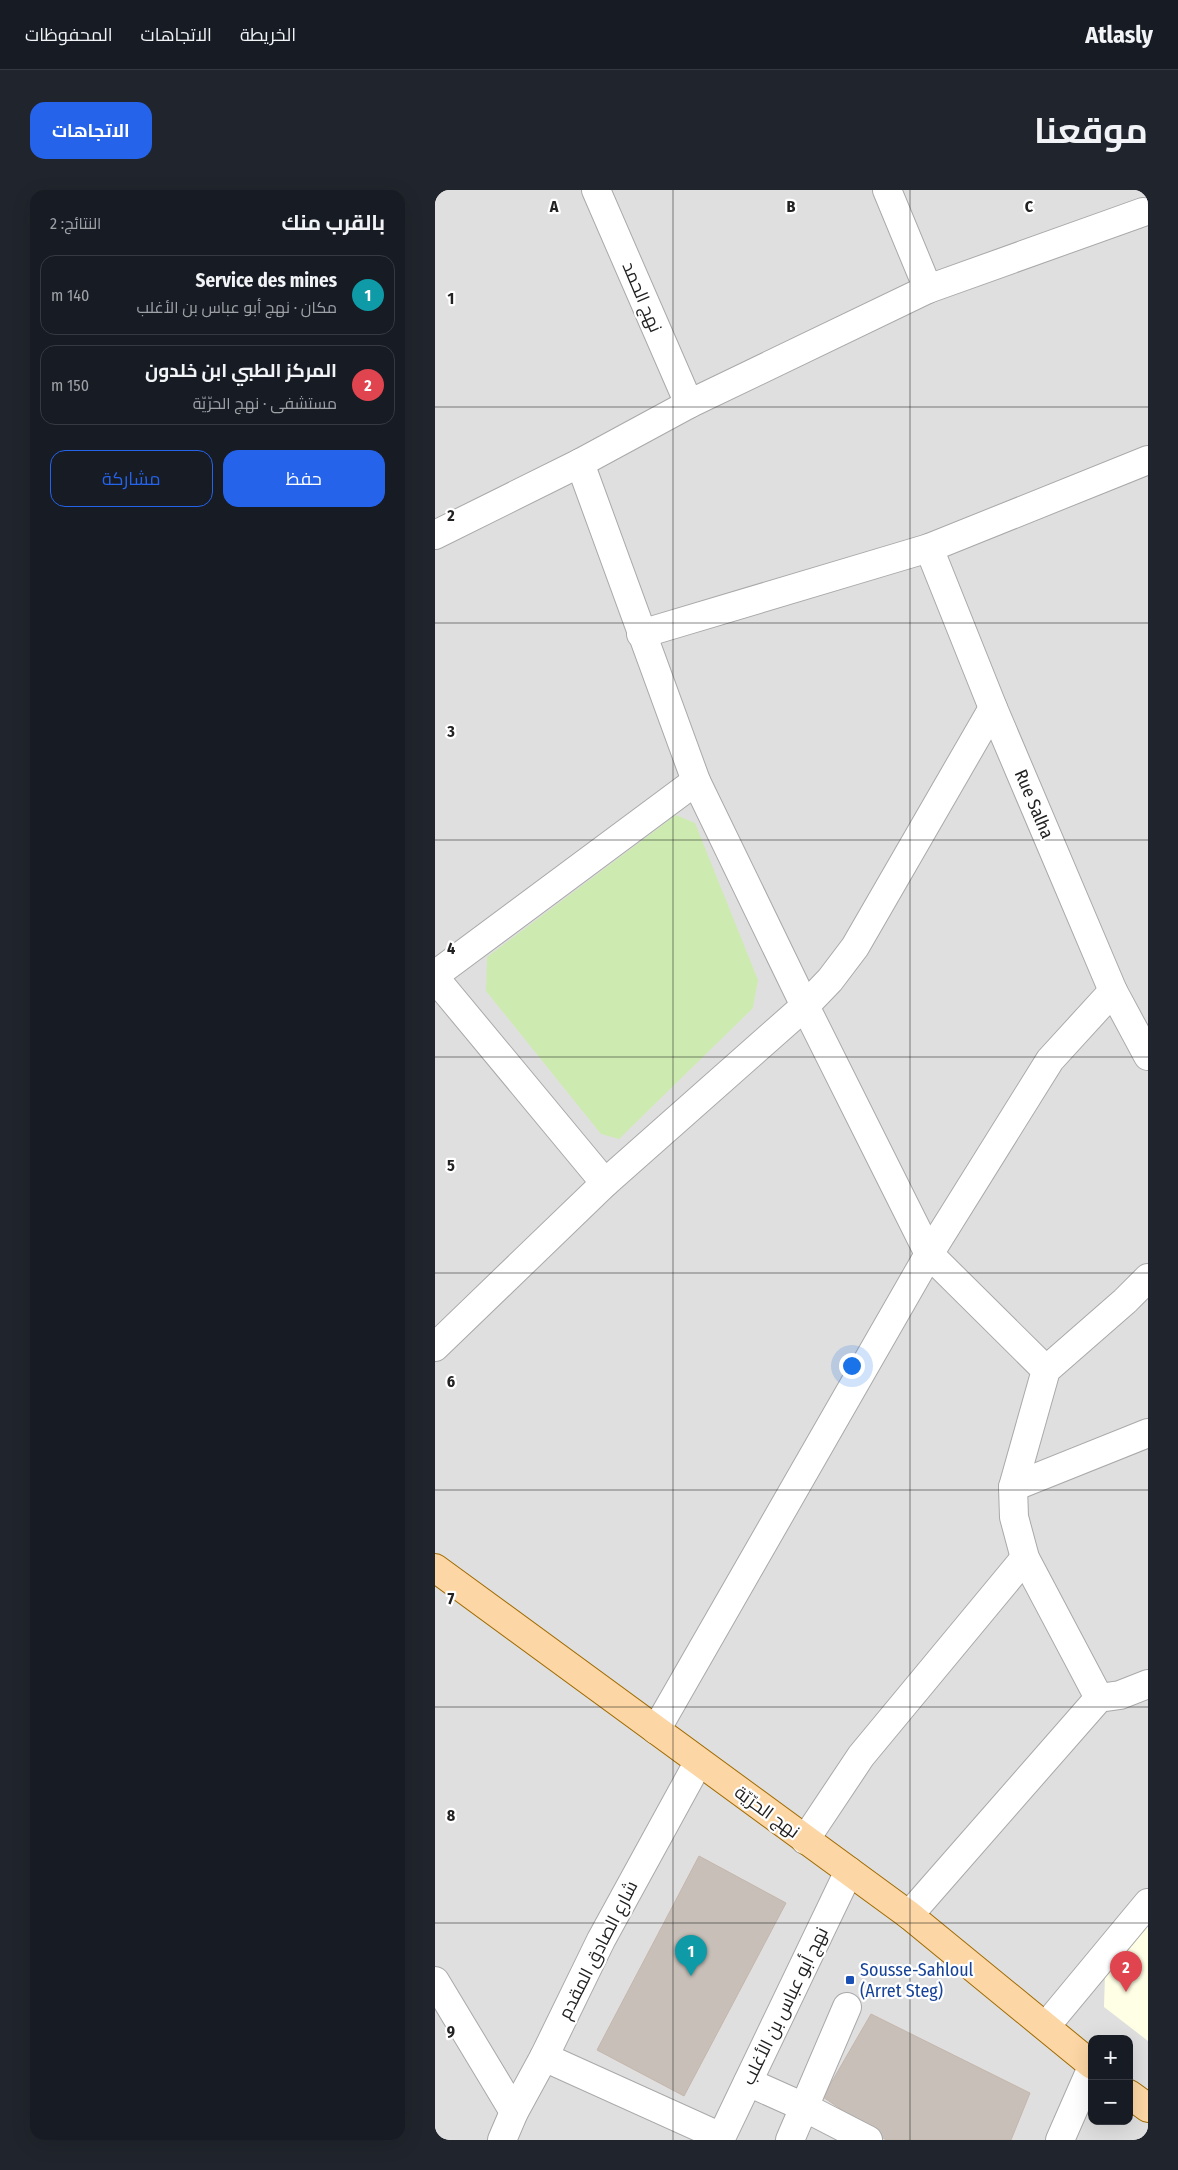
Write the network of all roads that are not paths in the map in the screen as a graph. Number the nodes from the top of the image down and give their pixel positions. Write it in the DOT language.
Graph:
graph roads {
  1 [pos="596,190"];
  2 [pos="887,190"];
  3 [pos="1142,209"];
  4 [pos="928,289"];
  5 [pos="689,404"];
  6 [pos="1148,460"];
  7 [pos="580,463"];
  8 [pos="435,535"];
  9 [pos="929,548"];
  10 [pos="641,634"];
  11 [pos="993,708"];
  12 [pos="696,781"];
  13 [pos="435,977"];
  14 [pos="1113,991"];
  15 [pos="805,1006"];
  16 [pos="1148,1056"];
  17 [pos="605,1183"];
  18 [pos="929,1254"];
  19 [pos="1148,1278"];
  20 [pos="435,1347"];
  21 [pos="1046,1370"];
  22 [pos="1148,1432"];
  23 [pos="1013,1487"];
  24 [pos="1025,1558"];
  25 [pos="435,1568"];
  26 [pos="1148,1684"];
  27 [pos="1099,1698"];
  28 [pos="656,1730"];
  29 [pos="698,1763"];
  30 [pos="805,1840"];
  31 [pos="849,1871"];
  32 [pos="1148,1903"];
  33 [pos="909,1915"];
  34 [pos="435,1981"];
  35 [pos="847,2008"];
  36 [pos="1045,2026"];
  37 [pos="544,2057"];
  38 [pos="1088,2063"];
  39 [pos="1088,2075"];
  40 [pos="748,2082"];
  41 [pos="1133,2097"];
  42 [pos="804,2107"];
  43 [pos="1148,2108"];
  44 [pos="514,2112"];
  45 [pos="721,2139"];
  46 [pos="502,2140"];
  47 [pos="790,2140"];
  48 [pos="868,2140"];
  49 [pos="1060,2140"];
  1 -- 5 [label="street, نهج الحمد"];
  2 -- 4 [label="street"];
  3 -- 4 [label="street"];
  4 -- 5 [label="street"];
  5 -- 7 [label="street"];
  6 -- 9 [label="street"];
  7 -- 8 [label="street"];
  7 -- 10 [label="street"];
  9 -- 10 [label="street"];
  9 -- 11 [label="street, Rue Salha"];
  10 -- 12 [label="street"];
  11 -- 14 [label="street, Rue Salha"];
  11 -- 15 [label="street"];
  12 -- 13 [label="street"];
  12 -- 15 [label="street"];
  13 -- 17 [label="street"];
  14 -- 16 [label="street, Rue Salha"];
  14 -- 18 [label="street"];
  15 -- 17 [label="street"];
  15 -- 18 [label="street"];
  17 -- 20 [label="street"];
  18 -- 21 [label="street"];
  18 -- 28 [label="street"];
  19 -- 21 [label="street"];
  21 -- 23 [label="street"];
  22 -- 23 [label="street"];
  23 -- 24 [label="street"];
  24 -- 27 [label="street"];
  24 -- 30 [label="street"];
  25 -- 28 [label="main road, نهج الحرّيّة"];
  26 -- 27 [label="street"];
  27 -- 33 [label="street"];
  28 -- 29 [label="main road, نهج الحرّيّة"];
  29 -- 30 [label="main road, نهج الحرّيّة"];
  29 -- 37 [label="street, شارع الصادق المقدم"];
  30 -- 31 [label="main road, نهج الحرّيّة"];
  31 -- 33 [label="main road, نهج الحرّيّة"];
  31 -- 40 [label="street, نهج أبو عباس بن الأغلب"];
  32 -- 36 [label="street"];
  33 -- 36 [label="main road, نهج الحرّيّة"];
  34 -- 44 [label="street"];
  35 -- 42 [label="street"];
  36 -- 38 [label="main road, نهج الحرّيّة"];
  37 -- 44 [label="street, شارع الصادق المقدم"];
  37 -- 45 [label="street"];
  39 -- 49 [label="street"];
  40 -- 42 [label="street"];
  40 -- 45 [label="street, نهج أبو عباس بن الأغلب"];
  41 -- 43 [label="main road"];
  42 -- 47 [label="street"];
  42 -- 48 [label="street"];
  44 -- 46 [label="street, شارع الصادق المقدم"];
}
